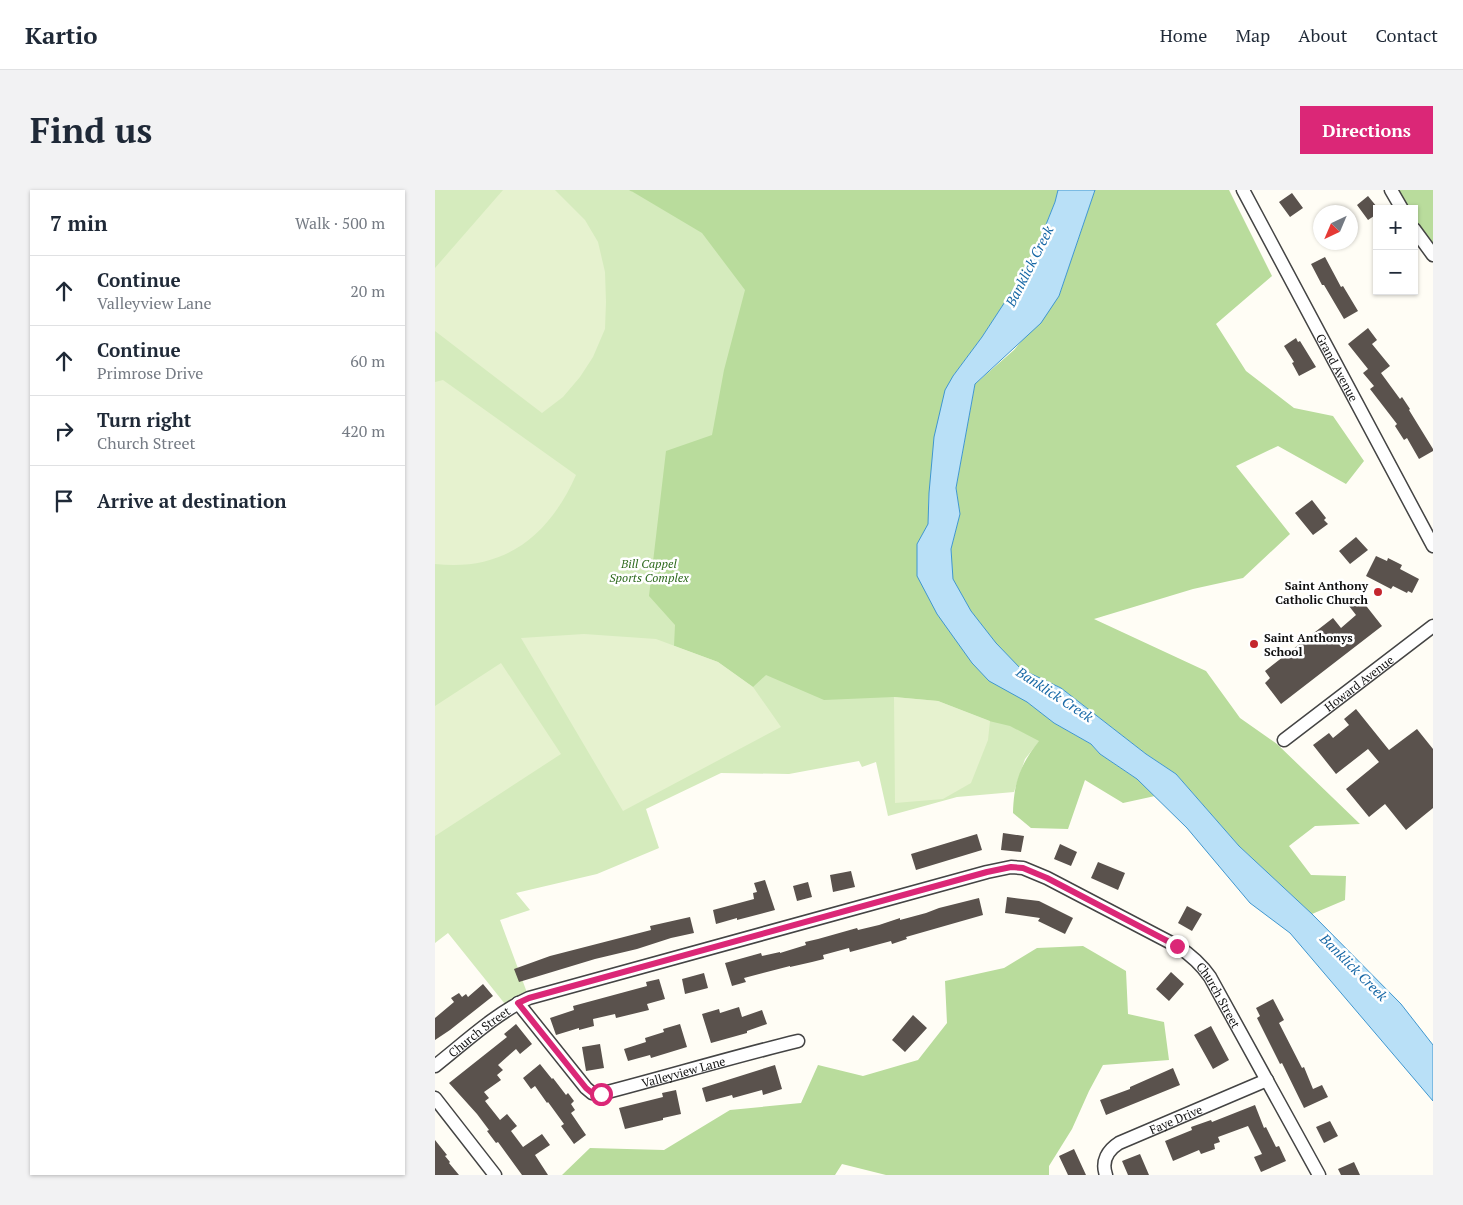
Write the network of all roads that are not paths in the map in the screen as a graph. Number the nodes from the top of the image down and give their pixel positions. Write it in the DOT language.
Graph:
graph roads {
  1 [pos="1243,190"];
  2 [pos="1391,190"];
  3 [pos="1400,205"];
  4 [pos="1418,234"];
  5 [pos="1433,255"];
  6 [pos="1433,546"];
  7 [pos="1433,626"];
  8 [pos="1284,740"];
  9 [pos="518,1003"];
  10 [pos="798,1041"];
  11 [pos="435,1066"];
  12 [pos="1267,1080"];
  13 [pos="435,1098"];
  14 [pos="495,1175"];
  15 [pos="1106,1175"];
  16 [pos="1319,1175"];
  1 -- 6 [label="street, Grand Avenue"];
  2 -- 3 [label="street"];
  4 -- 5 [label="street"];
  7 -- 8 [label="street, Howard Avenue"];
  9 -- 10 [label="street, Valleyview Lane"];
  9 -- 11 [label="street, Church Street"];
  9 -- 12 [label="street, Church Street"];
  12 -- 15 [label="street, Faye Drive"];
  12 -- 16 [label="street, Church Street"];
  13 -- 14 [label="street"];
}
